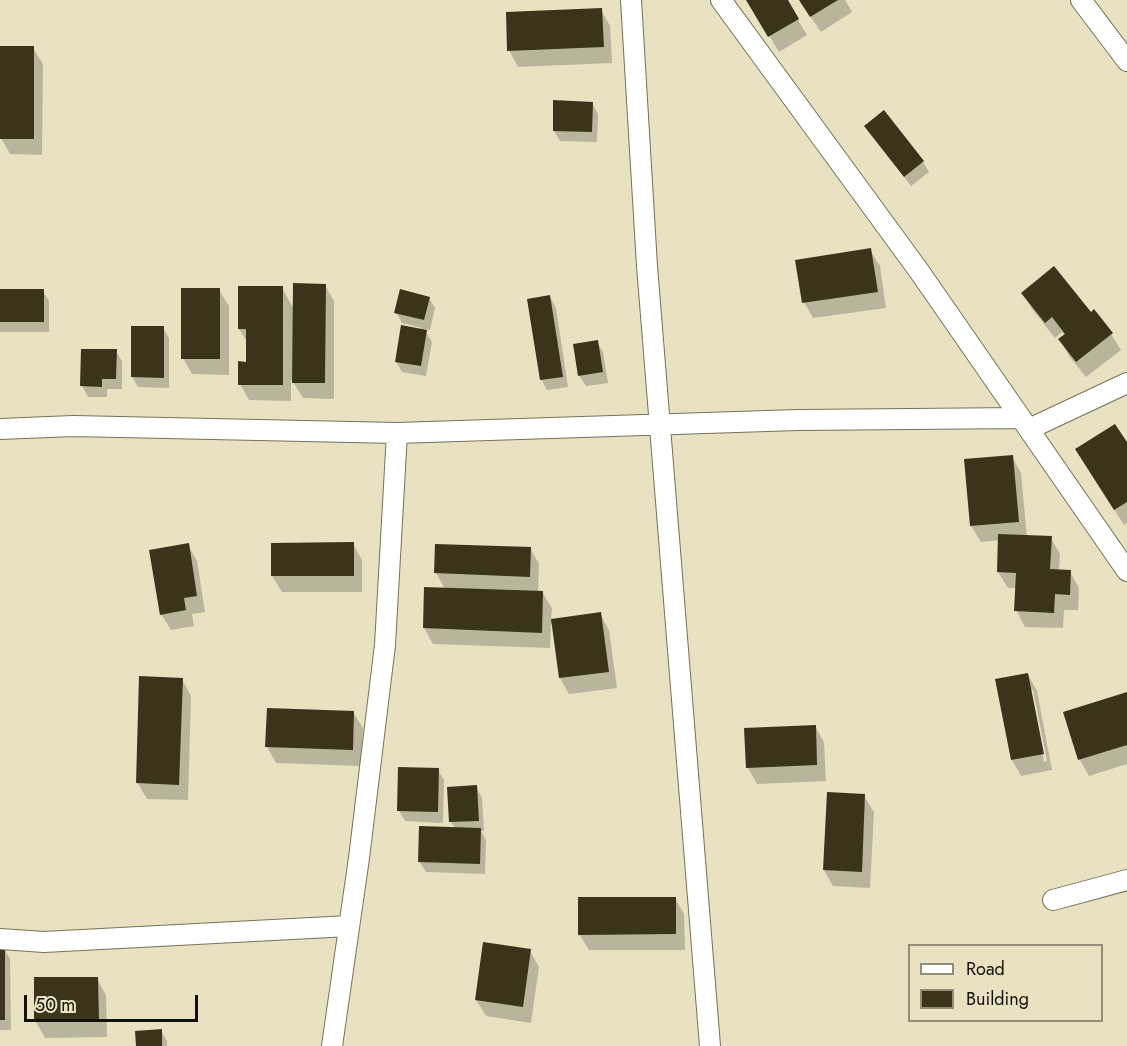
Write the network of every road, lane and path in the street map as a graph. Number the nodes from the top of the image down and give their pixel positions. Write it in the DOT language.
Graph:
graph roads {
  1 [pos="631,0"];
  2 [pos="721,0"];
  3 [pos="1081,0"];
  4 [pos="1127,61"];
  5 [pos="1127,383"];
  6 [pos="660,423"];
  7 [pos="1025,424"];
  8 [pos="0,429"];
  9 [pos="397,433"];
  10 [pos="1127,571"];
  11 [pos="1127,880"];
  12 [pos="1053,900"];
  13 [pos="349,926"];
  14 [pos="0,939"];
  15 [pos="332,1046"];
  16 [pos="710,1046"];
  1 -- 6 [label="street"];
  2 -- 7 [label="street"];
  3 -- 4 [label="street"];
  5 -- 7 [label="street"];
  6 -- 7 [label="street"];
  6 -- 9 [label="street"];
  6 -- 16 [label="street"];
  7 -- 10 [label="street"];
  8 -- 9 [label="street"];
  9 -- 13 [label="street"];
  11 -- 12 [label="street"];
  13 -- 14 [label="street"];
  13 -- 15 [label="street"];
}
